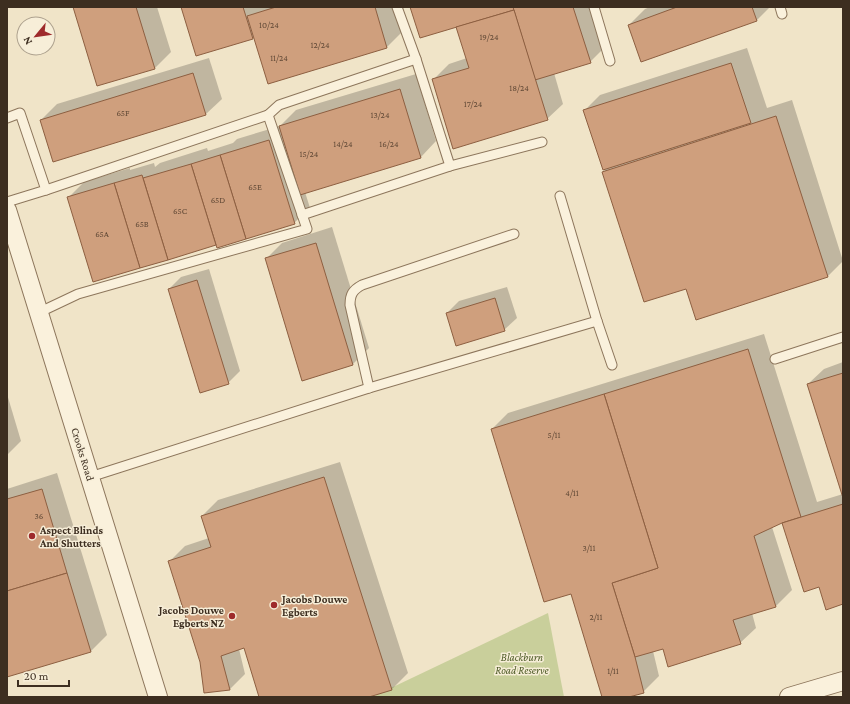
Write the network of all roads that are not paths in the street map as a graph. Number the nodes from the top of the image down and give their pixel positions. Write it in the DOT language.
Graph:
graph roads {
  1 [pos="397,7"];
  2 [pos="595,7"];
  3 [pos="416,59"];
  4 [pos="610,61"];
  5 [pos="268,115"];
  6 [pos="7,118"];
  7 [pos="542,142"];
  8 [pos="450,166"];
  9 [pos="46,190"];
  10 [pos="560,196"];
  11 [pos="7,202"];
  12 [pos="7,210"];
  13 [pos="302,215"];
  14 [pos="514,234"];
  15 [pos="40,312"];
  16 [pos="597,321"];
  17 [pos="843,338"];
  18 [pos="775,359"];
  19 [pos="612,365"];
  20 [pos="369,388"];
  21 [pos="90,477"];
  22 [pos="843,681"];
  23 [pos="158,697"];
  24 [pos="789,697"];
  1 -- 3 [label="lane"];
  2 -- 4 [label="lane"];
  3 -- 5 [label="lane"];
  3 -- 8 [label="lane"];
  5 -- 9 [label="lane"];
  5 -- 13 [label="lane"];
  6 -- 9 [label="lane"];
  7 -- 8 [label="lane"];
  8 -- 13 [label="lane"];
  9 -- 11 [label="lane"];
  10 -- 16 [label="lane"];
  12 -- 15 [label="street, Crooks Road"];
  13 -- 15 [label="lane"];
  14 -- 20 [label="lane"];
  15 -- 21 [label="street, Crooks Road"];
  16 -- 19 [label="lane"];
  16 -- 20 [label="lane"];
  17 -- 18 [label="lane"];
  20 -- 21 [label="lane"];
  21 -- 23 [label="street, Crooks Road"];
  22 -- 24 [label="street"];
}
